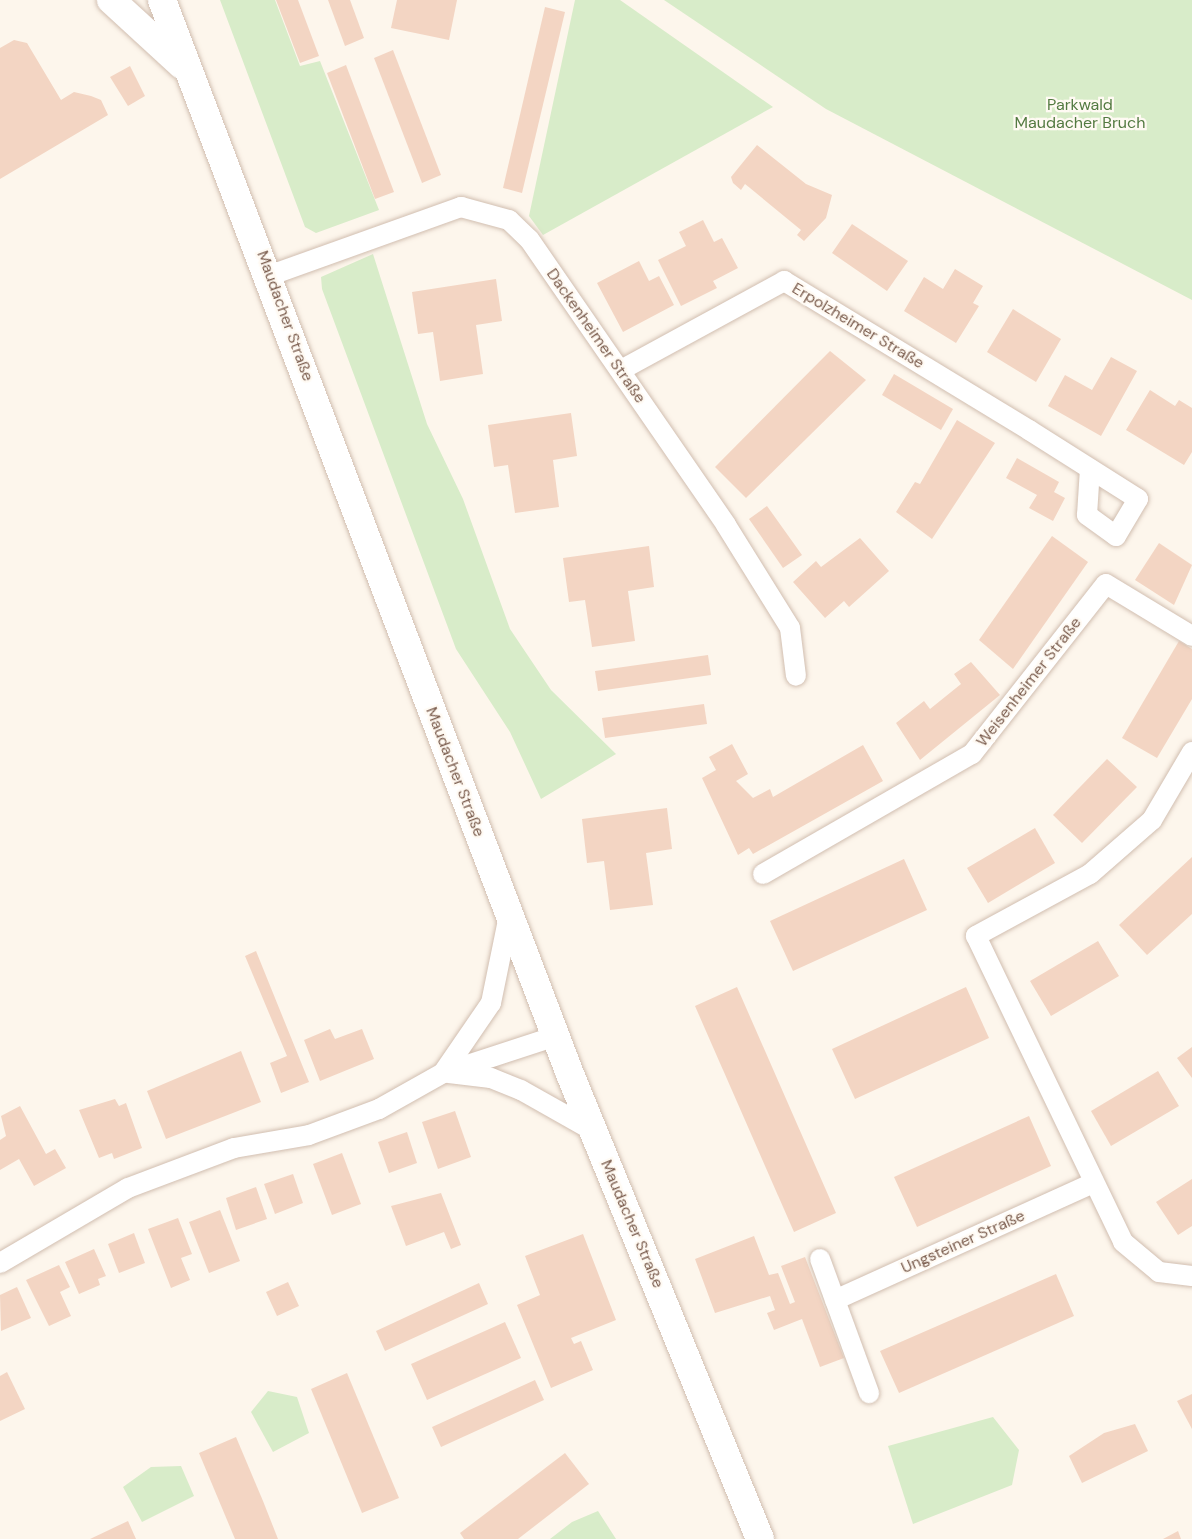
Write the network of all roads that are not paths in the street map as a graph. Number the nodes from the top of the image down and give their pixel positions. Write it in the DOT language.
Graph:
graph roads {
  1 [pos="111,0"];
  2 [pos="162,0"];
  3 [pos="191,74"];
  4 [pos="271,275"];
  5 [pos="621,370"];
  6 [pos="1090,469"];
  7 [pos="1192,636"];
  8 [pos="796,676"];
  9 [pos="1192,752"];
  10 [pos="763,874"];
  11 [pos="510,912"];
  12 [pos="556,1036"];
  13 [pos="443,1073"];
  14 [pos="592,1130"];
  15 [pos="1091,1184"];
  16 [pos="820,1259"];
  17 [pos="0,1263"];
  18 [pos="1192,1276"];
  19 [pos="835,1300"];
  20 [pos="869,1394"];
  21 [pos="760,1539"];
  1 -- 3 [label="street"];
  2 -- 3 [label="street, Maudacher Straße"];
  3 -- 4 [label="street, Maudacher Straße"];
  4 -- 5 [label="street, Dackenheimer Straße"];
  4 -- 11 [label="street, Maudacher Straße"];
  5 -- 6 [label="street, Erpolzheimer Straße"];
  5 -- 8 [label="street, Dackenheimer Straße"];
  7 -- 10 [label="street, Weisenheimer Straße"];
  9 -- 15 [label="street"];
  11 -- 12 [label="street, Maudacher Straße"];
  11 -- 13 [label="street"];
  12 -- 13 [label="street"];
  12 -- 14 [label="street, Maudacher Straße"];
  13 -- 14 [label="street"];
  13 -- 17 [label="street"];
  14 -- 21 [label="street, Maudacher Straße"];
  15 -- 18 [label="street"];
  15 -- 19 [label="street, Ungsteiner Straße"];
  16 -- 19 [label="street"];
  19 -- 20 [label="street"];
}
